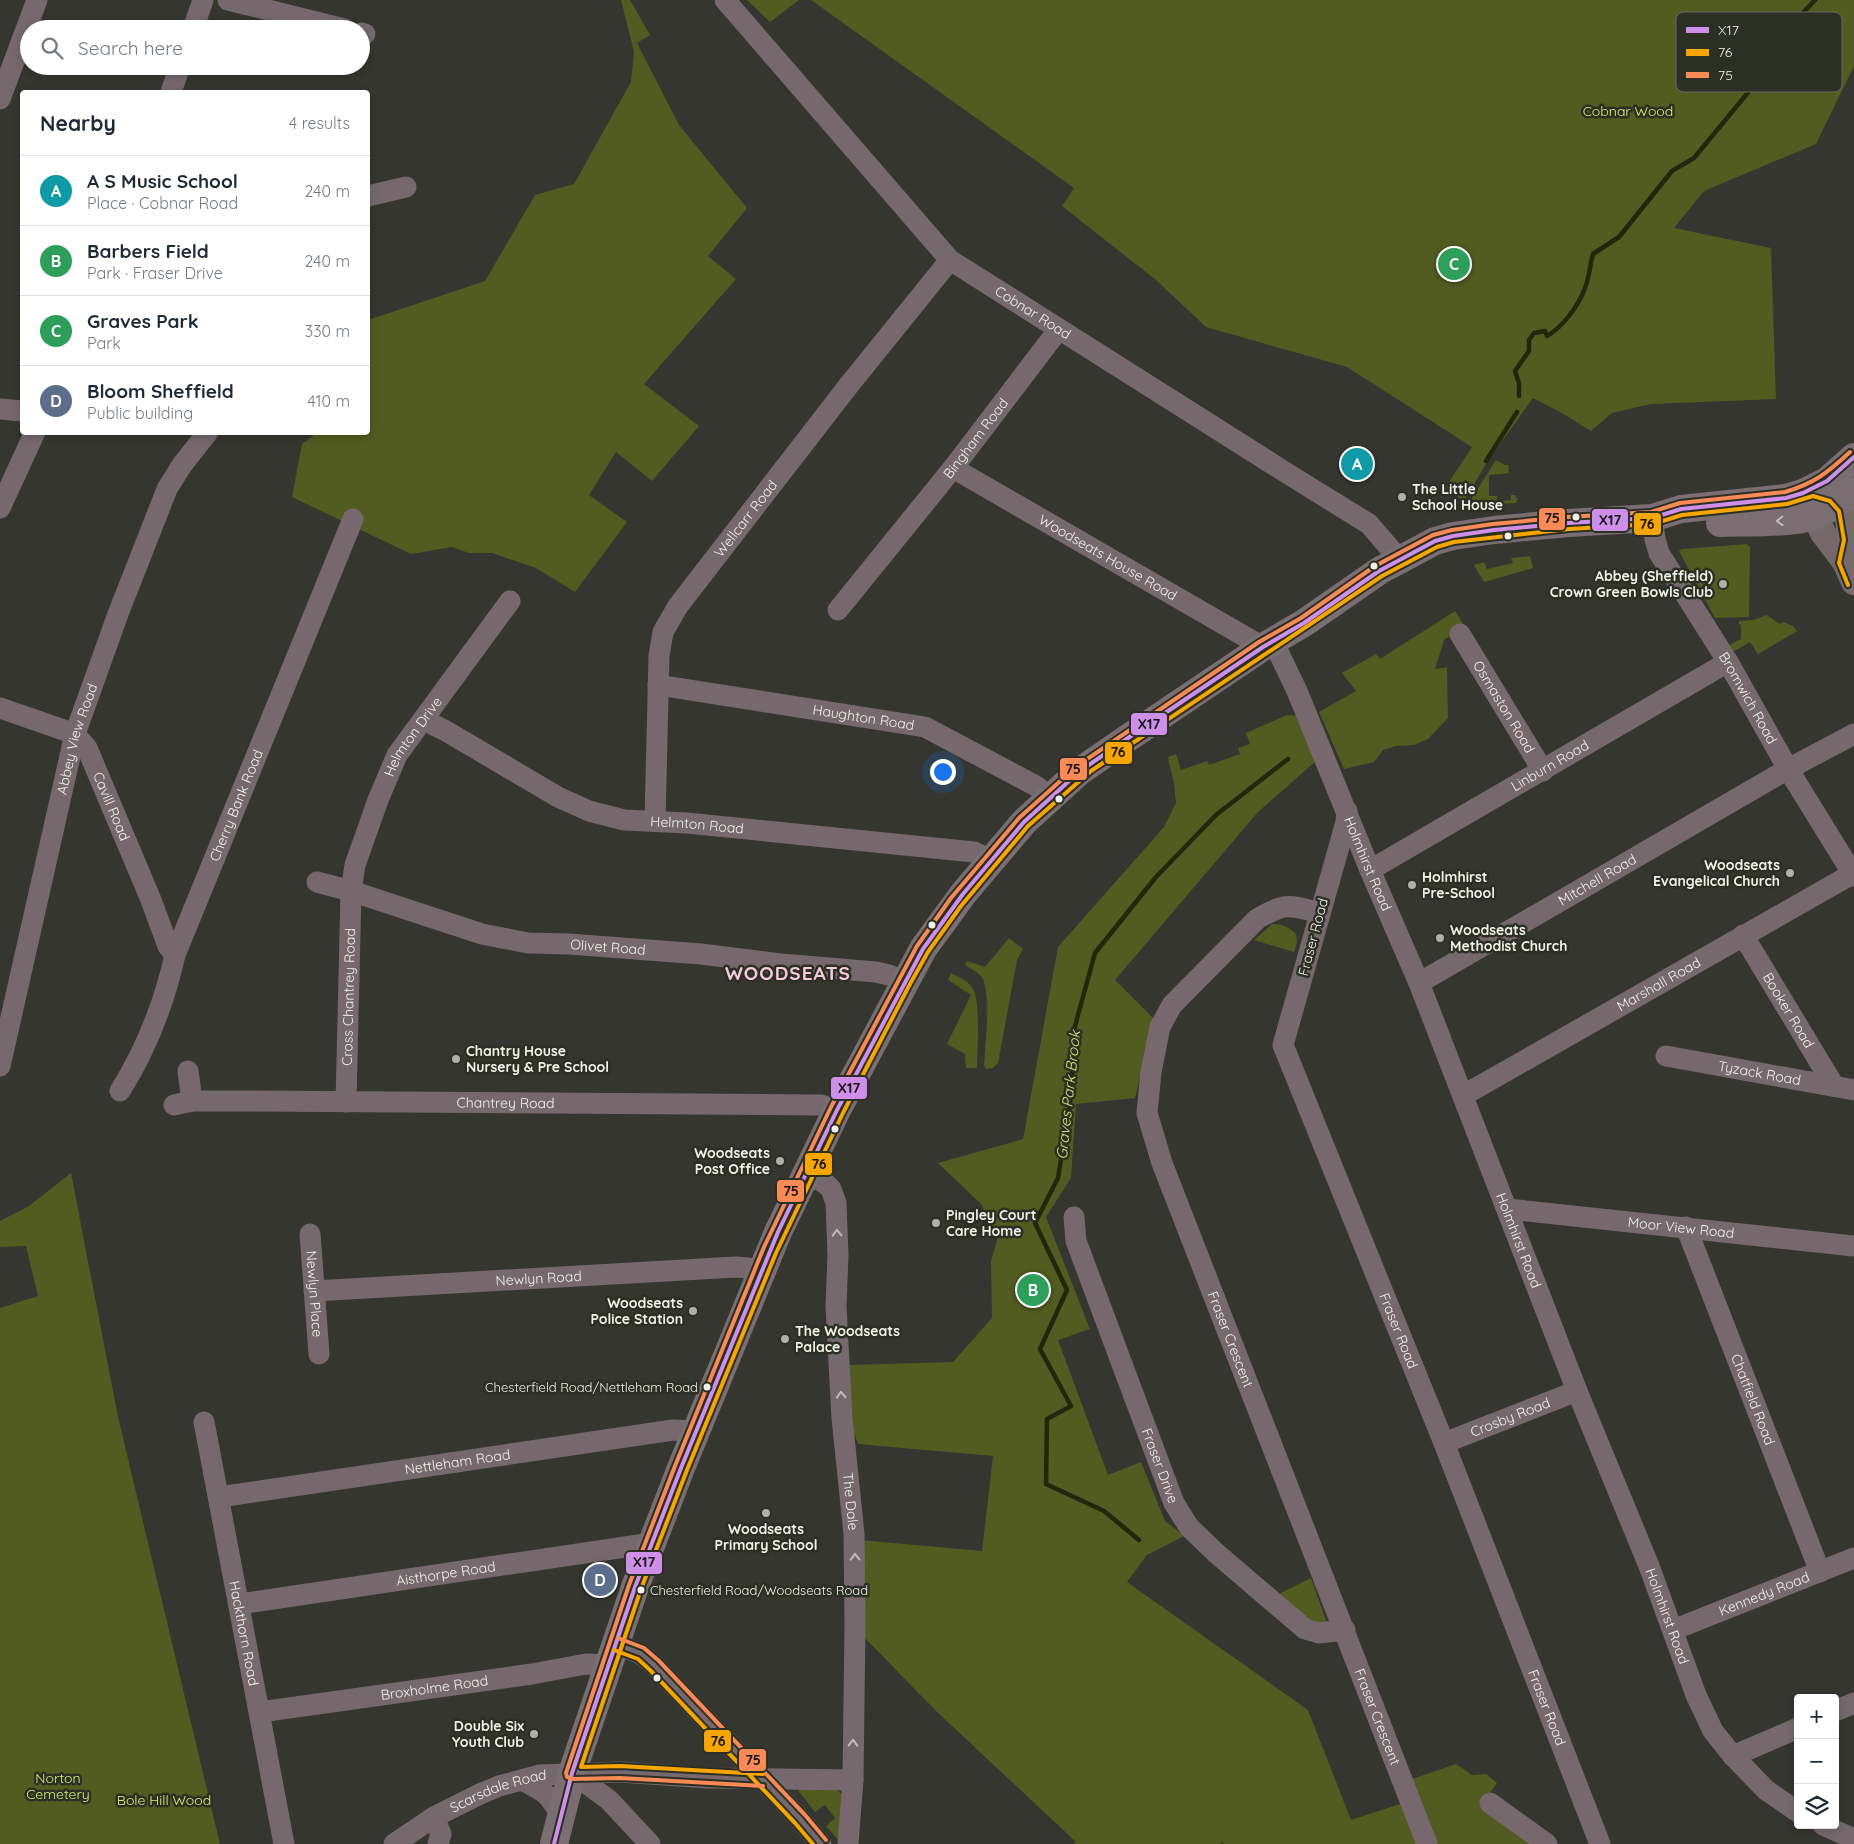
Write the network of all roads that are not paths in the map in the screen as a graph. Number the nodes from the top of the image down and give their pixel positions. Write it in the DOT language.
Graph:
graph roads {
  1 [pos="37,0"];
  2 [pos="203,0"];
  3 [pos="228,0"];
  4 [pos="725,0"];
  5 [pos="29,20"];
  6 [pos="196,20"];
  7 [pos="308,20"];
  8 [pos="20,43"];
  9 [pos="177,75"];
  10 [pos="172,90"];
  11 [pos="1,91"];
  12 [pos="406,187"];
  13 [pos="370,196"];
  14 [pos="950,260"];
  15 [pos="1059,329"];
  16 [pos="0,409"];
  17 [pos="20,411"];
  18 [pos="34,435"];
  19 [pos="206,435"];
  20 [pos="1854,457"];
  21 [pos="953,468"];
  22 [pos="1813,489"];
  23 [pos="1847,496"];
  24 [pos="0,508"];
  25 [pos="1815,516"];
  26 [pos="1652,518"];
  27 [pos="353,519"];
  28 [pos="1399,559"];
  29 [pos="1850,572"];
  30 [pos="510,601"];
  31 [pos="838,610"];
  32 [pos="1461,642"];
  33 [pos="1268,644"];
  34 [pos="1728,662"];
  35 [pos="658,685"];
  36 [pos="0,708"];
  37 [pos="424,720"];
  38 [pos="75,734"];
  39 [pos="1854,734"];
  40 [pos="1788,770"];
  41 [pos="1543,771"];
  42 [pos="1051,798"];
  43 [pos="1347,811"];
  44 [pos="655,821"];
  45 [pos="990,860"];
  46 [pos="1370,870"];
  47 [pos="1854,874"];
  48 [pos="317,882"];
  49 [pos="351,891"];
  50 [pos="1320,913"];
  51 [pos="1743,935"];
  52 [pos="175,955"];
  53 [pos="905,981"];
  54 [pos="1419,983"];
  55 [pos="1666,1056"];
  56 [pos="0,1066"];
  57 [pos="188,1071"];
  58 [pos="1844,1088"];
  59 [pos="120,1091"];
  60 [pos="1464,1095"];
  61 [pos="346,1102"];
  62 [pos="837,1110"];
  63 [pos="806,1173"];
  64 [pos="1508,1209"];
  65 [pos="1074,1218"];
  66 [pos="1686,1227"];
  67 [pos="310,1234"];
  68 [pos="1854,1246"];
  69 [pos="762,1273"];
  70 [pos="314,1291"];
  71 [pos="319,1354"];
  72 [pos="1577,1391"];
  73 [pos="204,1422"];
  74 [pos="696,1431"];
  75 [pos="1444,1443"];
  76 [pos="219,1497"];
  77 [pos="652,1543"];
  78 [pos="1854,1558"];
  79 [pos="1820,1572"];
  80 [pos="239,1604"];
  81 [pos="1345,1630"];
  82 [pos="1673,1630"];
  83 [pos="612,1654"];
  84 [pos="1854,1703"];
  85 [pos="1839,1709"];
  86 [pos="260,1712"];
  87 [pos="1794,1730"];
  88 [pos="1733,1756"];
  89 [pos="620,1772"];
  90 [pos="572,1773"];
  91 [pos="522,1780"];
  92 [pos="763,1780"];
  93 [pos="853,1780"];
  94 [pos="609,1800"];
  95 [pos="1490,1802"];
  96 [pos="1794,1810"];
  97 [pos="560,1815"];
  98 [pos="434,1818"];
  99 [pos="1832,1829"];
  100 [pos="1854,1839"];
  101 [pos="284,1844"];
  102 [pos="394,1844"];
  103 [pos="438,1844"];
  104 [pos="554,1844"];
  105 [pos="650,1844"];
  106 [pos="820,1844"];
  107 [pos="848,1844"];
  108 [pos="1428,1844"];
  109 [pos="1547,1844"];
  110 [pos="1600,1844"];
  1 -- 5 [label="street"];
  2 -- 6 [label="street"];
  3 -- 7 [label="street"];
  4 -- 14 [label="street, Cobnar Road"];
  8 -- 11 [label="street"];
  9 -- 10 [label="street"];
  12 -- 13 [label="street"];
  14 -- 15 [label="street, Cobnar Road"];
  14 -- 35 [label="street, Wellcarr Road"];
  15 -- 21 [label="street, Bingham Road"];
  15 -- 28 [label="street, Cobnar Road"];
  16 -- 17 [label="street"];
  18 -- 24 [label="street"];
  19 -- 38 [label="street, Abbey View Road"];
  20 -- 22 [label="highway"];
  21 -- 31 [label="street, Bingham Road"];
  21 -- 33 [label="street, Woodseats House Road"];
  22 -- 23 [label="main road"];
  22 -- 25 [label="main road"];
  22 -- 26 [label="highway"];
  23 -- 25 [label="highway"];
  23 -- 29 [label="main road"];
  25 -- 26 [label="highway, one-way"];
  25 -- 29 [label="main road"];
  26 -- 28 [label="highway"];
  26 -- 34 [label="street, Bromwich Road"];
  27 -- 52 [label="street, Cherry Bank Road"];
  28 -- 33 [label="highway"];
  30 -- 37 [label="street, Helmton Drive"];
  32 -- 41 [label="street, Osmaston Road"];
  33 -- 42 [label="highway"];
  33 -- 43 [label="street, Holmhirst Road"];
  34 -- 40 [label="street, Bromwich Road"];
  34 -- 41 [label="street, Linburn Road"];
  35 -- 42 [label="street, Haughton Road"];
  35 -- 44 [label="street, Wellcarr Road"];
  36 -- 38 [label="street"];
  37 -- 44 [label="street, Helmton Road"];
  37 -- 49 [label="street, Helmton Drive"];
  38 -- 52 [label="street, Cavill Road"];
  38 -- 56 [label="street, Abbey View Road"];
  39 -- 40 [label="street, Mitchell Road"];
  40 -- 47 [label="street, Bromwich Road"];
  40 -- 54 [label="street, Mitchell Road"];
  41 -- 46 [label="street, Linburn Road"];
  42 -- 45 [label="highway"];
  43 -- 46 [label="street, Holmhirst Road"];
  43 -- 50 [label="street, Fraser Road"];
  44 -- 45 [label="street, Helmton Road"];
  45 -- 53 [label="highway"];
  46 -- 54 [label="street, Holmhirst Road"];
  47 -- 51 [label="street, Marshall Road"];
  48 -- 49 [label="street, Olivet Road"];
  49 -- 53 [label="street, Olivet Road"];
  49 -- 61 [label="street, Cross Chantrey Road"];
  50 -- 75 [label="street, Fraser Road"];
  50 -- 81 [label="street, Fraser Crescent"];
  51 -- 58 [label="street, Booker Road"];
  51 -- 60 [label="street, Marshall Road"];
  52 -- 59 [label="street, Cherry Bank Road"];
  53 -- 62 [label="highway"];
  54 -- 60 [label="street, Holmhirst Road"];
  55 -- 58 [label="street, Tyzack Road"];
  57 -- 61 [label="street, Chantrey Road"];
  60 -- 64 [label="street, Holmhirst Road"];
  61 -- 62 [label="street, Chantrey Road"];
  62 -- 63 [label="highway"];
  63 -- 69 [label="highway"];
  93 -- 63 [label="street, The Dale, one-way"];
  64 -- 66 [label="street, Moor View Road"];
  64 -- 72 [label="street, Holmhirst Road"];
  65 -- 81 [label="street, Fraser Drive"];
  66 -- 68 [label="street, Moor View Road"];
  66 -- 79 [label="street, Chatfield Road"];
  67 -- 70 [label="street, Newlyn Place"];
  69 -- 70 [label="street, Newlyn Road"];
  69 -- 74 [label="highway"];
  70 -- 71 [label="street, Newlyn Place"];
  72 -- 75 [label="street, Crosby Road"];
  72 -- 82 [label="street, Holmhirst Road"];
  73 -- 76 [label="street, Hackthorn Road"];
  74 -- 76 [label="street, Nettleham Road"];
  74 -- 77 [label="highway"];
  75 -- 110 [label="street, Fraser Road"];
  76 -- 80 [label="street, Hackthorn Road"];
  77 -- 80 [label="street, Aisthorpe Road"];
  77 -- 83 [label="highway"];
  78 -- 79 [label="street, Kennedy Road"];
  79 -- 82 [label="street, Kennedy Road"];
  80 -- 86 [label="street, Hackthorn Road"];
  81 -- 108 [label="street, Fraser Crescent"];
  82 -- 88 [label="street, Holmhirst Road"];
  83 -- 86 [label="street, Broxholme Road"];
  83 -- 90 [label="highway"];
  83 -- 92 [label="street"];
  84 -- 85 [label="street"];
  86 -- 101 [label="street, Hackthorn Road"];
  87 -- 88 [label="street"];
  88 -- 96 [label="street, Holmhirst Road"];
  89 -- 90 [label="street, Scarsdale Road"];
  89 -- 92 [label="street, Scarsdale Road"];
  89 -- 94 [label="street"];
  90 -- 91 [label="street, Scarsdale Road"];
  90 -- 94 [label="street"];
  90 -- 97 [label="highway"];
  91 -- 97 [label="street"];
  91 -- 98 [label="street, Scarsdale Road"];
  92 -- 93 [label="street, Scarsdale Road"];
  92 -- 106 [label="street"];
  93 -- 107 [label="street, The Dale"];
  94 -- 105 [label="street"];
  95 -- 109 [label="street"];
  97 -- 104 [label="highway"];
  98 -- 102 [label="street, Scarsdale Road"];
  98 -- 103 [label="street"];
  99 -- 100 [label="street"];
}
